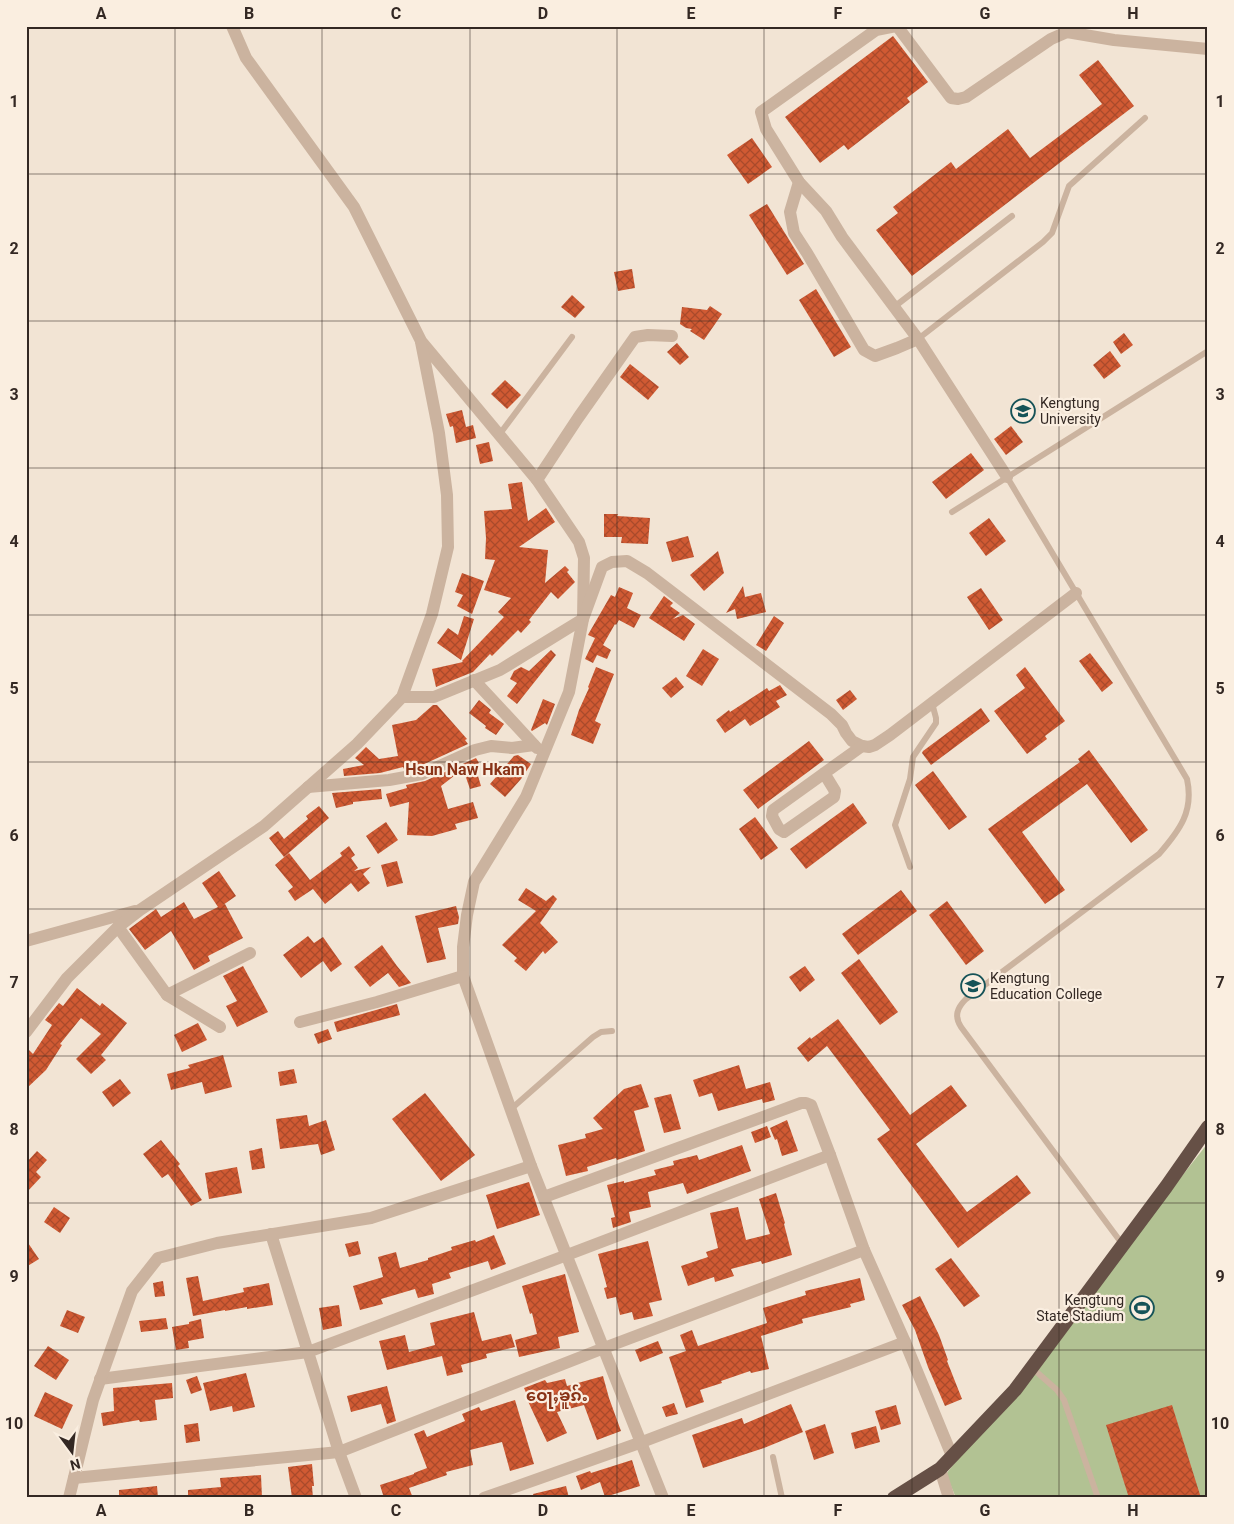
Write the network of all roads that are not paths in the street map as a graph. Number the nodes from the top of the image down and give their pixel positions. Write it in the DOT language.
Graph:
graph roads {
  1 [pos="232,26"];
  2 [pos="896,26"];
  3 [pos="1208,49"];
  4 [pos="1145,118"];
  5 [pos="799,182"];
  6 [pos="1012,216"];
  7 [pos="894,307"];
  8 [pos="672,336"];
  9 [pos="572,337"];
  10 [pos="918,338"];
  11 [pos="421,341"];
  12 [pos="1208,351"];
  13 [pos="499,435"];
  14 [pos="1007,477"];
  15 [pos="537,480"];
  16 [pos="952,512"];
  17 [pos="1076,593"];
  18 [pos="582,619"];
  19 [pos="474,680"];
  20 [pos="402,697"];
  21 [pos="932,703"];
  22 [pos="534,745"];
  23 [pos="862,746"];
  24 [pos="544,755"];
  25 [pos="824,773"];
  26 [pos="308,787"];
  27 [pos="910,867"];
  28 [pos="140,910"];
  29 [pos="118,927"];
  30 [pos="26,941"];
  31 [pos="250,953"];
  32 [pos="463,976"];
  33 [pos="167,995"];
  34 [pos="300,1022"];
  35 [pos="220,1027"];
  36 [pos="612,1031"];
  37 [pos="26,1032"];
  38 [pos="511,1109"];
  39 [pos="1208,1127"];
  40 [pos="830,1155"];
  41 [pos="531,1166"];
  42 [pos="544,1197"];
  43 [pos="271,1234"];
  44 [pos="1123,1246"];
  45 [pos="864,1250"];
  46 [pos="567,1255"];
  47 [pos="905,1342"];
  48 [pos="604,1348"];
  49 [pos="308,1352"];
  50 [pos="1031,1367"];
  51 [pos="100,1379"];
  52 [pos="642,1442"];
  53 [pos="340,1452"];
  54 [pos="952,1456"];
  55 [pos="773,1458"];
  56 [pos="940,1469"];
  57 [pos="74,1478"];
  58 [pos="69,1498"];
  59 [pos="356,1498"];
  60 [pos="484,1498"];
  61 [pos="663,1498"];
  62 [pos="782,1498"];
  63 [pos="894,1498"];
  64 [pos="949,1498"];
  65 [pos="1098,1498"];
  1 -- 11 [label="street"];
  2 -- 3 [label="street"];
  2 -- 5 [label="street"];
  4 -- 10 [label="lane"];
  5 -- 7 [label="street"];
  5 -- 10 [label="street"];
  6 -- 7 [label="lane"];
  7 -- 10 [label="street"];
  8 -- 15 [label="street"];
  9 -- 13 [label="lane"];
  10 -- 14 [label="street"];
  11 -- 13 [label="street"];
  11 -- 20 [label="street"];
  12 -- 14 [label="lane"];
  13 -- 15 [label="street"];
  14 -- 16 [label="lane"];
  14 -- 17 [label="lane"];
  15 -- 18 [label="street"];
  17 -- 21 [label="street"];
  17 -- 44 [label="lane"];
  18 -- 19 [label="street"];
  18 -- 23 [label="street"];
  18 -- 24 [label="street"];
  19 -- 20 [label="street"];
  19 -- 22 [label="street"];
  20 -- 26 [label="street"];
  21 -- 23 [label="street"];
  21 -- 27 [label="lane"];
  22 -- 24 [label="street"];
  22 -- 26 [label="street"];
  23 -- 25 [label="street"];
  24 -- 32 [label="street"];
  25 -- 25 [label="street"];
  26 -- 28 [label="street"];
  28 -- 29 [label="street"];
  28 -- 30 [label="street"];
  29 -- 33 [label="street"];
  29 -- 37 [label="street"];
  31 -- 33 [label="street"];
  32 -- 34 [label="street"];
  32 -- 38 [label="street"];
  33 -- 35 [label="street"];
  36 -- 38 [label="lane"];
  38 -- 41 [label="street"];
  39 -- 44 [label="highway"];
  40 -- 42 [label="street"];
  40 -- 45 [label="street"];
  40 -- 46 [label="street"];
  41 -- 42 [label="street"];
  41 -- 43 [label="street"];
  42 -- 46 [label="street"];
  43 -- 49 [label="street"];
  43 -- 51 [label="street"];
  44 -- 50 [label="highway"];
  45 -- 47 [label="street"];
  45 -- 48 [label="street"];
  46 -- 48 [label="street"];
  46 -- 49 [label="street"];
  47 -- 52 [label="street"];
  47 -- 54 [label="street"];
  48 -- 52 [label="street"];
  48 -- 53 [label="street"];
  49 -- 51 [label="street"];
  49 -- 53 [label="street"];
  50 -- 54 [label="highway"];
  50 -- 65 [label="lane"];
  51 -- 57 [label="street"];
  52 -- 60 [label="street"];
  52 -- 61 [label="street"];
  53 -- 57 [label="street"];
  53 -- 59 [label="street"];
  54 -- 56 [label="highway"];
  55 -- 62 [label="lane"];
  56 -- 63 [label="highway"];
  56 -- 64 [label="street"];
  57 -- 58 [label="street"];
}
